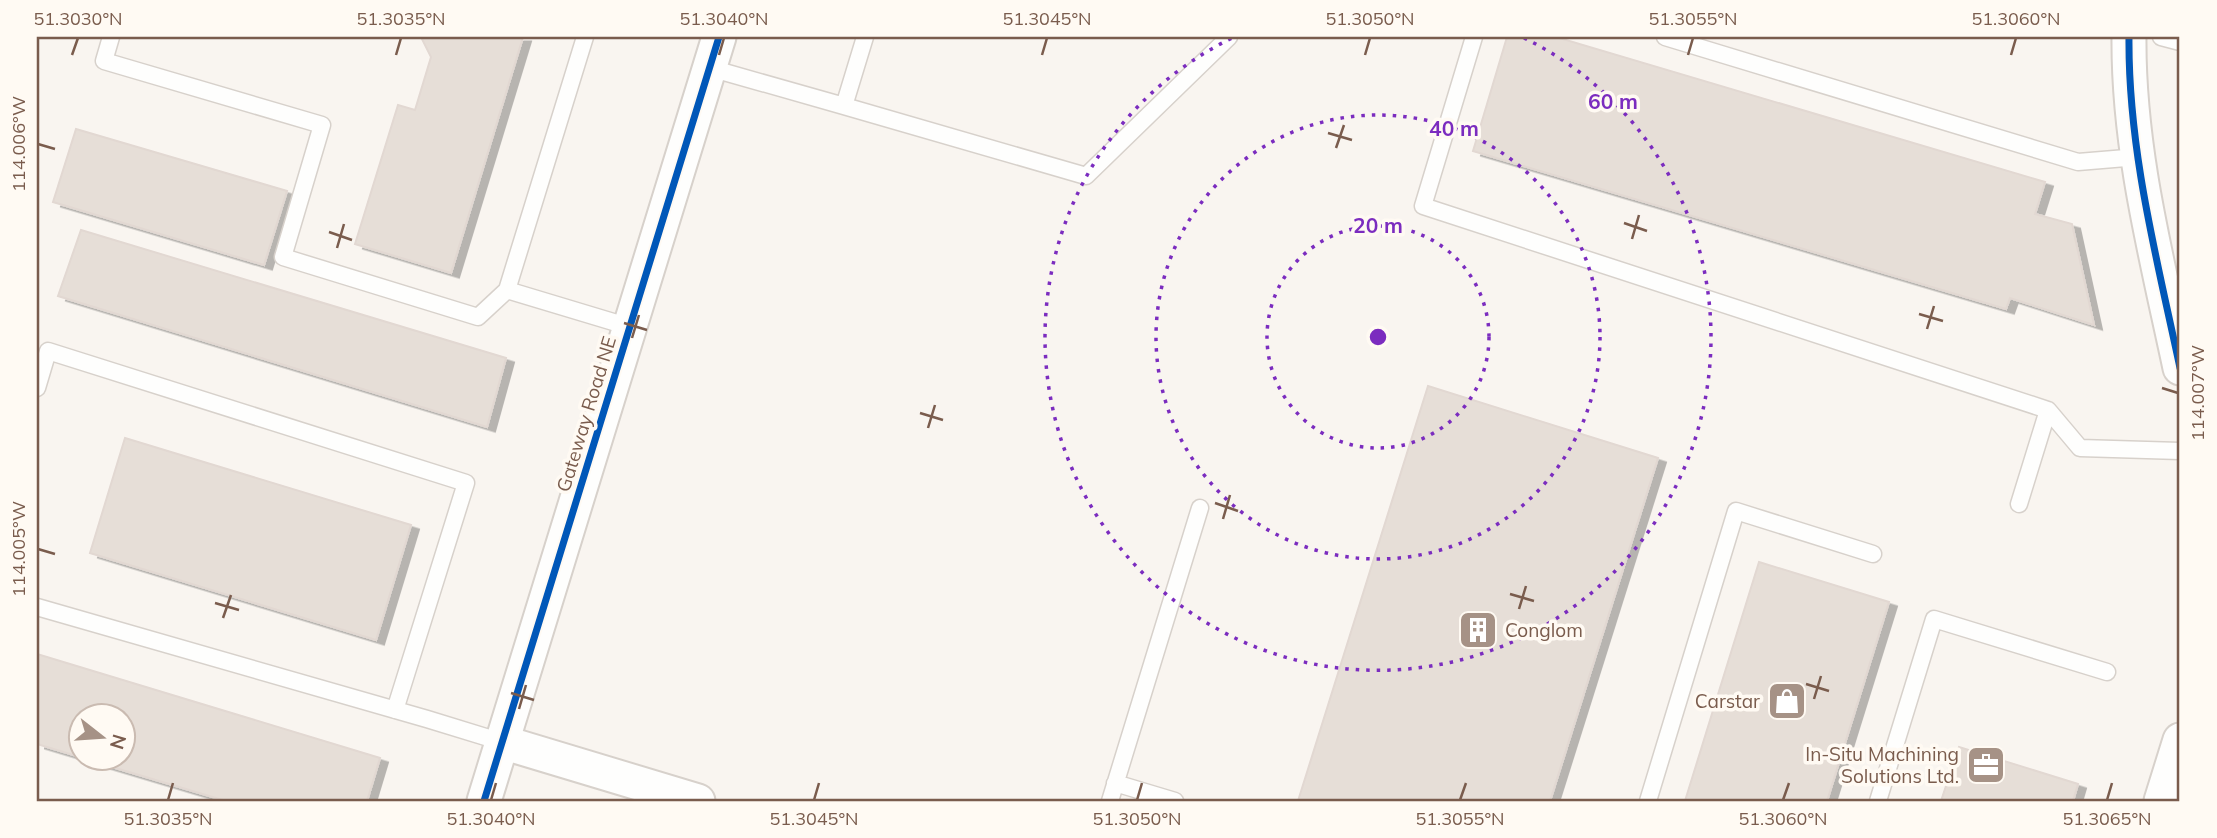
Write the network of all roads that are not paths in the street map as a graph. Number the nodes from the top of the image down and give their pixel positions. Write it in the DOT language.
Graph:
graph roads {
  1 [pos="111,37"];
  2 [pos="585,37"];
  3 [pos="719,37"];
  4 [pos="865,37"];
  5 [pos="1229,37"];
  6 [pos="1474,37"];
  7 [pos="1665,37"];
  8 [pos="2129,37"];
  9 [pos="2161,37"];
  10 [pos="2180,42"];
  11 [pos="710,68"];
  12 [pos="844,107"];
  13 [pos="2138,157"];
  14 [pos="507,290"];
  15 [pos="630,327"];
  16 [pos="2180,369"];
  17 [pos="37,387"];
  18 [pos="2048,410"];
  19 [pos="2180,451"];
  20 [pos="2019,504"];
  21 [pos="1200,508"];
  22 [pos="1874,554"];
  23 [pos="37,607"];
  24 [pos="2107,672"];
  25 [pos="395,710"];
  26 [pos="2180,740"];
  27 [pos="502,742"];
  28 [pos="1115,783"];
  29 [pos="484,801"];
  30 [pos="698,801"];
  31 [pos="1110,801"];
  32 [pos="1175,801"];
  33 [pos="1648,801"];
  34 [pos="1878,801"];
  35 [pos="2161,801"];
  1 -- 14 [label="lane"];
  2 -- 14 [label="lane"];
  3 -- 11 [label="street, Gateway Road NE"];
  4 -- 12 [label="lane"];
  5 -- 12 [label="lane"];
  6 -- 18 [label="lane"];
  7 -- 13 [label="lane"];
  8 -- 13 [label="street"];
  9 -- 10 [label="lane"];
  11 -- 12 [label="lane"];
  11 -- 15 [label="street, Gateway Road NE"];
  13 -- 16 [label="street"];
  14 -- 15 [label="lane"];
  15 -- 27 [label="street, Gateway Road NE"];
  17 -- 25 [label="lane"];
  18 -- 19 [label="lane"];
  18 -- 20 [label="lane"];
  21 -- 28 [label="lane"];
  22 -- 33 [label="lane"];
  23 -- 25 [label="lane"];
  24 -- 34 [label="lane"];
  25 -- 27 [label="lane"];
  26 -- 35 [label="street"];
  27 -- 29 [label="street, Gateway Road NE"];
  27 -- 30 [label="street"];
  28 -- 31 [label="lane"];
  28 -- 32 [label="lane"];
}
